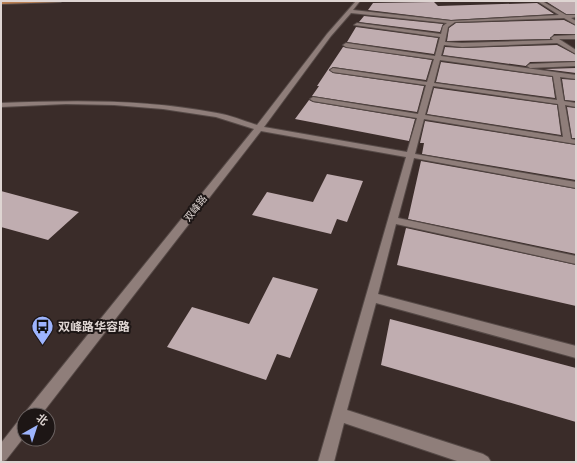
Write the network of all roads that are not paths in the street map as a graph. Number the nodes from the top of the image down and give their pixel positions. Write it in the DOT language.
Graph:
graph roads {
  1 [pos="60,1"];
  2 [pos="358,1"];
  3 [pos="539,1"];
  4 [pos="1,3"];
  5 [pos="350,11"];
  6 [pos="565,16"];
  7 [pos="576,16"];
  8 [pos="450,22"];
  9 [pos="576,23"];
  10 [pos="357,25"];
  11 [pos="576,37"];
  12 [pos="443,40"];
  13 [pos="558,41"];
  14 [pos="346,45"];
  15 [pos="576,52"];
  16 [pos="438,58"];
  17 [pos="576,64"];
  18 [pos="502,67"];
  19 [pos="334,70"];
  20 [pos="556,74"];
  21 [pos="576,77"];
  22 [pos="431,84"];
  23 [pos="313,99"];
  24 [pos="560,103"];
  25 [pos="1,105"];
  26 [pos="576,105"];
  27 [pos="422,117"];
  28 [pos="259,128"];
  29 [pos="567,140"];
  30 [pos="576,142"];
  31 [pos="412,155"];
  32 [pos="576,184"];
  33 [pos="393,220"];
  34 [pos="576,260"];
  35 [pos="372,297"];
  36 [pos="576,352"];
  37 [pos="38,407"];
  38 [pos="339,414"];
  39 [pos="16,435"];
  40 [pos="1,455"];
  41 [pos="326,462"];
  42 [pos="483,462"];
  1 -- 4 [label="main road"];
  2 -- 5 [label="street, 双峰路"];
  3 -- 6 [label="street"];
  5 -- 8 [label="street"];
  5 -- 28 [label="street, 双峰路"];
  6 -- 7 [label="street"];
  6 -- 8 [label="street"];
  6 -- 9 [label="street"];
  8 -- 12 [label="street"];
  10 -- 12 [label="street"];
  11 -- 13 [label="street"];
  12 -- 13 [label="street"];
  12 -- 16 [label="street"];
  13 -- 15 [label="street"];
  14 -- 16 [label="street"];
  16 -- 18 [label="street"];
  16 -- 22 [label="street"];
  17 -- 18 [label="street"];
  18 -- 20 [label="street"];
  19 -- 22 [label="street"];
  20 -- 21 [label="street"];
  20 -- 24 [label="street"];
  22 -- 24 [label="street"];
  22 -- 27 [label="street"];
  23 -- 27 [label="street"];
  24 -- 26 [label="street"];
  24 -- 29 [label="street"];
  25 -- 28 [label="street"];
  27 -- 29 [label="street"];
  27 -- 31 [label="street"];
  28 -- 31 [label="street"];
  28 -- 37 [label="street, 双峰路"];
  29 -- 30 [label="street"];
  31 -- 32 [label="street"];
  31 -- 33 [label="street"];
  33 -- 34 [label="street"];
  33 -- 35 [label="street"];
  35 -- 36 [label="street"];
  35 -- 38 [label="street"];
  38 -- 41 [label="street"];
  38 -- 42 [label="street"];
  39 -- 40 [label="street"];
}
